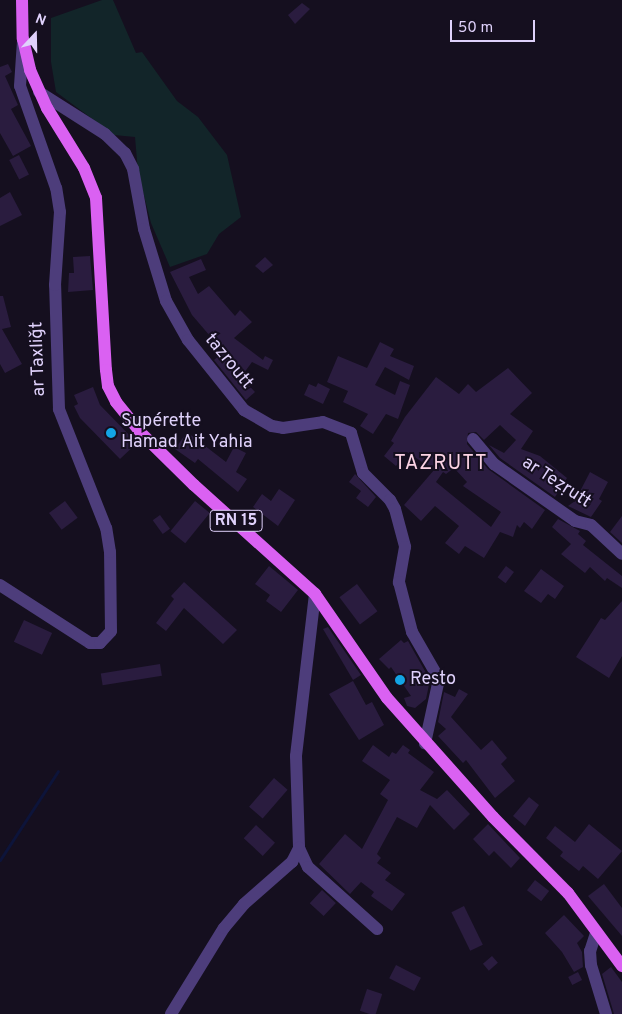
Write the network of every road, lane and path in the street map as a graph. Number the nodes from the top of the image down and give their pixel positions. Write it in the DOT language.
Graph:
graph roads {
  1 [pos="22,0"];
  2 [pos="23,39"];
  3 [pos="39,92"];
  4 [pos="473,439"];
  5 [pos="622,554"];
  6 [pos="0,585"];
  7 [pos="315,594"];
  8 [pos="425,743"];
  9 [pos="299,848"];
  10 [pos="377,929"];
  11 [pos="596,933"];
  12 [pos="622,966"];
  13 [pos="171,1014"];
  14 [pos="606,1014"];
  1 -- 2 [label="main road, RN 15"];
  2 -- 3 [label="main road, RN 15"];
  2 -- 6 [label="street, ar Taxliǧt"];
  3 -- 7 [label="main road, RN 15"];
  3 -- 8 [label="street, tazroutt"];
  4 -- 5 [label="street, ar Teẓṛutt"];
  7 -- 8 [label="main road, RN 15"];
  7 -- 9 [label="street"];
  8 -- 11 [label="main road, RN 15"];
  9 -- 10 [label="street"];
  9 -- 13 [label="street"];
  11 -- 12 [label="main road, RN 15"];
  11 -- 14 [label="street"];
}
